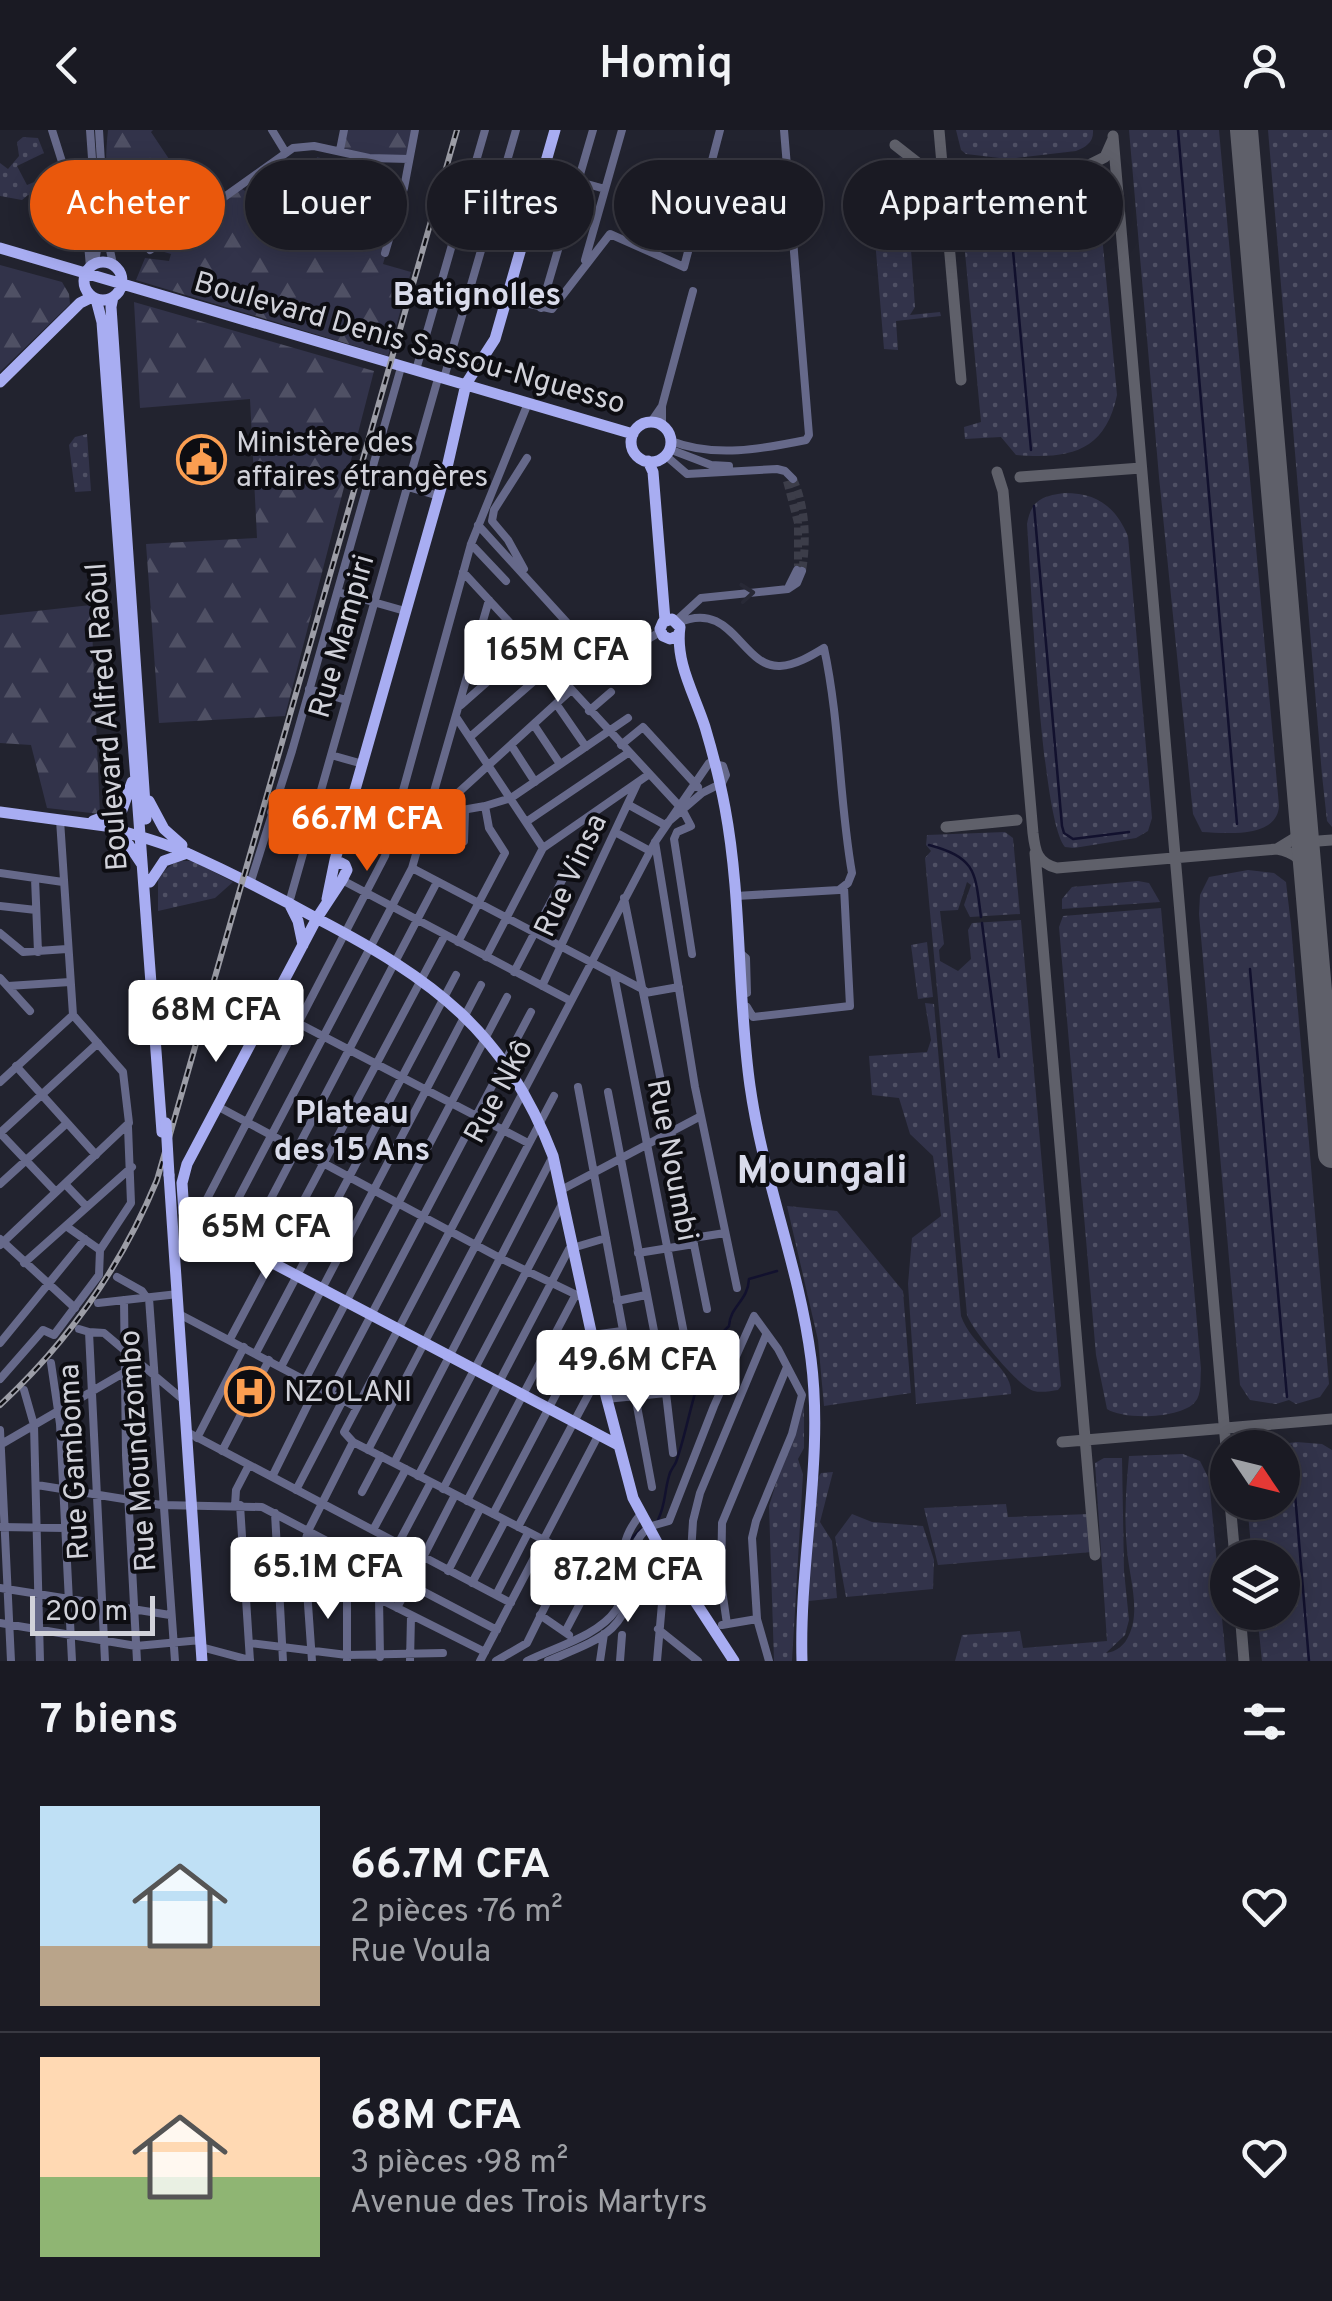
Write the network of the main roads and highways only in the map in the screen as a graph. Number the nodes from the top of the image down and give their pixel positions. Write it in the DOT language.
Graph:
graph roads {
  1 [pos="556,130"];
  2 [pos="0,251"];
  3 [pos="93,277"];
  4 [pos="118,290"];
  5 [pos="0,382"];
  6 [pos="461,382"];
  7 [pos="632,437"];
  8 [pos="662,453"];
  9 [pos="134,763"];
  10 [pos="144,788"];
  11 [pos="712,788"];
  12 [pos="0,812"];
  13 [pos="84,822"];
  14 [pos="106,826"];
  15 [pos="144,834"];
  16 [pos="189,852"];
  17 [pos="335,860"];
  18 [pos="142,866"];
  19 [pos="150,882"];
  20 [pos="289,903"];
  21 [pos="326,904"];
  22 [pos="317,918"];
  23 [pos="303,945"];
  24 [pos="164,1127"];
  25 [pos="177,1313"];
  26 [pos="613,1425"];
  27 [pos="598,1433"];
  28 [pos="618,1446"];
  29 [pos="810,1464"];
  30 [pos="189,1506"];
  31 [pos="200,1661"];
  32 [pos="734,1661"];
  33 [pos="799,1661"];
  1 -- 6 [label="main road"];
  2 -- 3 [label="main road, Boulevard Denis Sassou-Nguesso"];
  3 -- 4 [label="main road, Boulevard Denis Sassou-Nguesso"];
  3 -- 4 [label="main road"];
  3 -- 4 [label="main road"];
  3 -- 5 [label="main road"];
  3 -- 9 [label="main road, Boulevard Alfred Raôul"];
  4 -- 6 [label="main road, Boulevard Denis Sassou-Nguesso"];
  4 -- 6 [label="main road, Boulevard Denis Sassou-Nguesso"];
  4 -- 10 [label="main road, Boulevard Alfred Raôul"];
  6 -- 7 [label="main road, Boulevard Denis Sassou-Nguesso"];
  6 -- 7 [label="main road, Boulevard Denis Sassou-Nguesso"];
  6 -- 17 [label="main road"];
  7 -- 8 [label="main road"];
  7 -- 8 [label="main road"];
  8 -- 11 [label="main road"];
  9 -- 13 [label="main road"];
  9 -- 15 [label="main road, Boulevard Alfred Raôul"];
  10 -- 15 [label="main road, Boulevard Alfred Raôul"];
  10 -- 16 [label="main road"];
  11 -- 29 [label="main road"];
  11 -- 29 [label="main road"];
  12 -- 13 [label="main road"];
  13 -- 14 [label="main road"];
  14 -- 15 [label="main road"];
  14 -- 18 [label="main road"];
  15 -- 16 [label="main road"];
  15 -- 18 [label="main road, Boulevard Alfred Raôul"];
  15 -- 19 [label="main road"];
  16 -- 19 [label="main road"];
  16 -- 20 [label="main road"];
  17 -- 21 [label="main road"];
  17 -- 21 [label="main road"];
  18 -- 24 [label="main road, Boulevard Alfred Raôul"];
  19 -- 24 [label="main road"];
  20 -- 22 [label="main road"];
  20 -- 23 [label="main road"];
  21 -- 22 [label="main road"];
  22 -- 23 [label="main road"];
  22 -- 26 [label="main road"];
  23 -- 27 [label="main road"];
  24 -- 25 [label="main road, bridge"];
  25 -- 30 [label="main road"];
  25 -- 30 [label="main road"];
  26 -- 27 [label="main road"];
  26 -- 28 [label="main road"];
  27 -- 28 [label="main road"];
  28 -- 32 [label="main road"];
  29 -- 33 [label="main road"];
  30 -- 31 [label="main road"];
}
